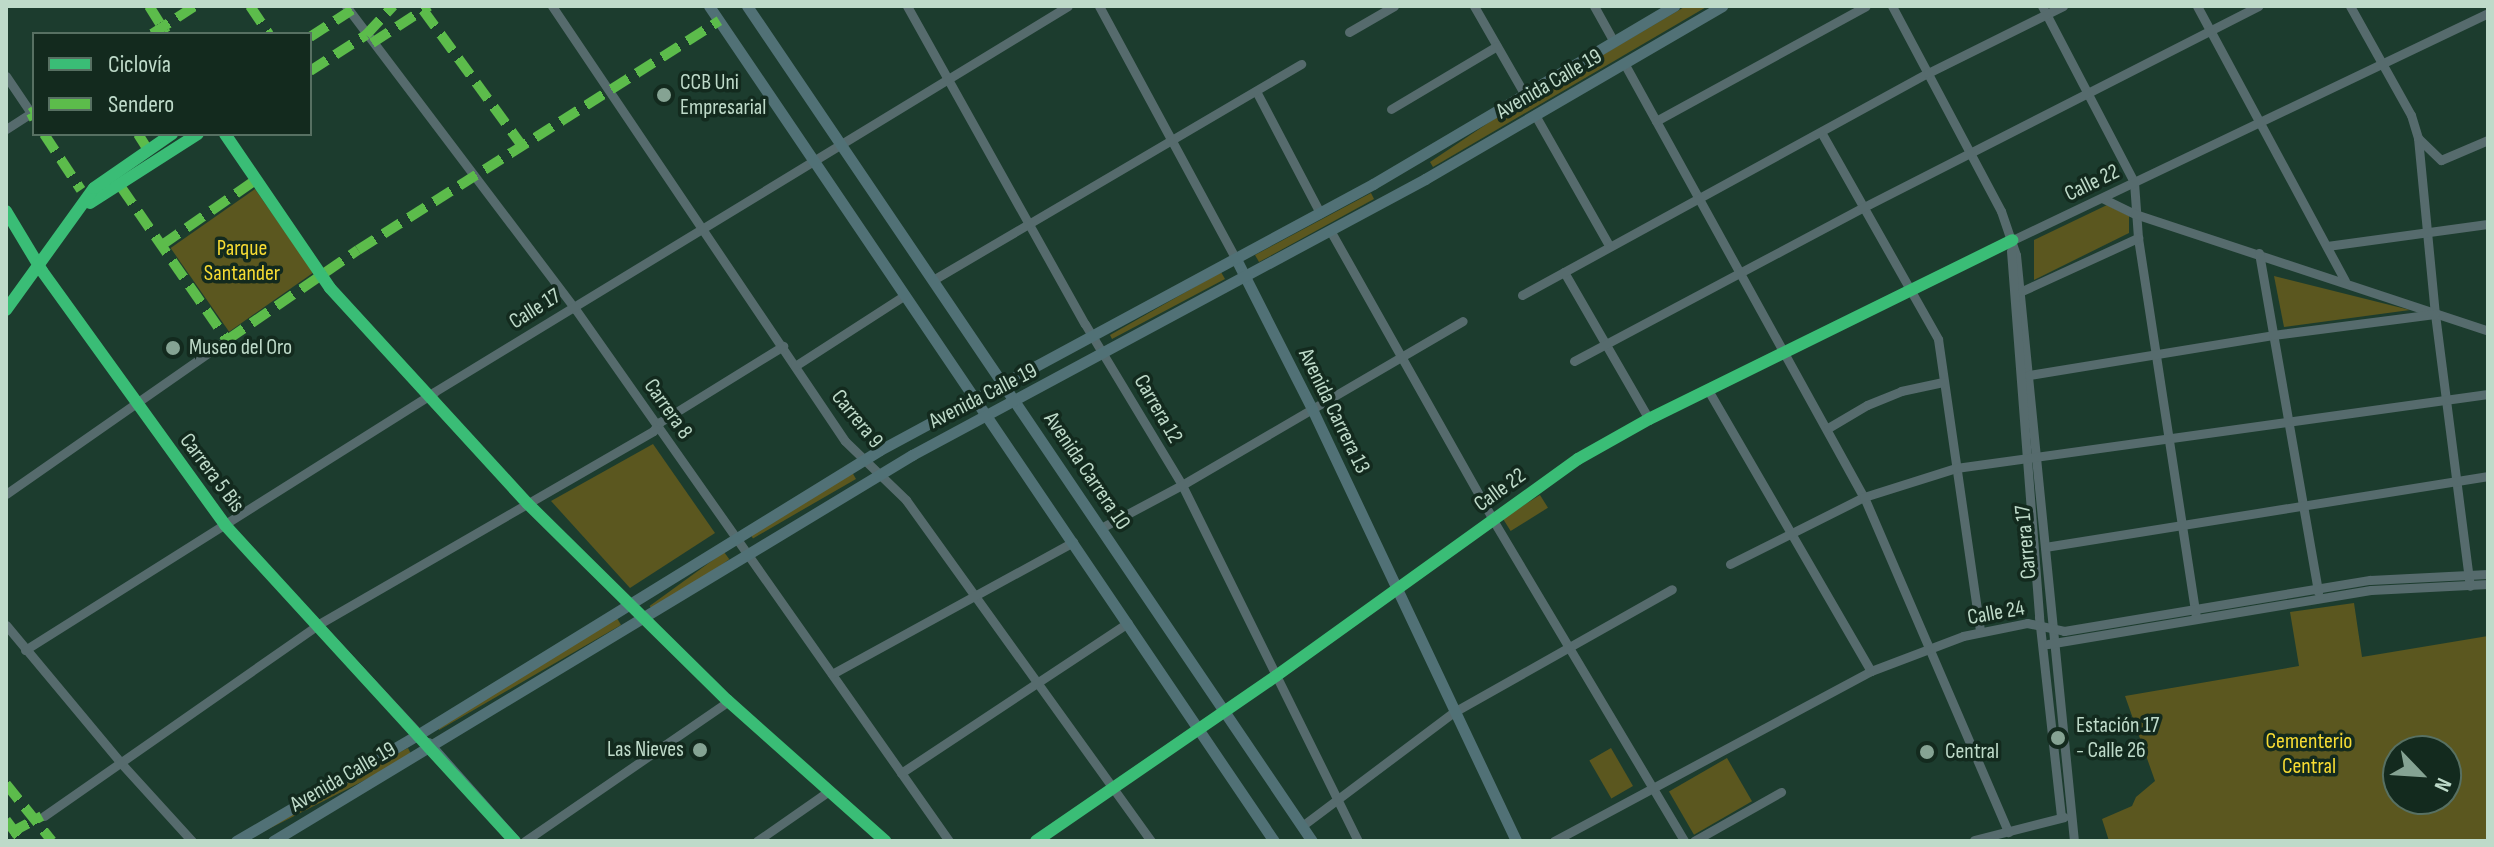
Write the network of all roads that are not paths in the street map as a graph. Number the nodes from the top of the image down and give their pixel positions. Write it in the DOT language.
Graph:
graph roads {
  1 [pos="346,6"];
  2 [pos="552,6"];
  3 [pos="709,6"];
  4 [pos="747,6"];
  5 [pos="907,6"];
  6 [pos="1068,6"];
  7 [pos="1099,6"];
  8 [pos="1394,6"];
  9 [pos="1474,6"];
  10 [pos="1674,6"];
  11 [pos="1722,6"];
  12 [pos="1866,6"];
  13 [pos="1892,6"];
  14 [pos="2063,6"];
  15 [pos="2197,6"];
  16 [pos="2259,6"];
  17 [pos="2350,6"];
  18 [pos="1599,8"];
  19 [pos="2044,10"];
  20 [pos="2488,13"];
  21 [pos="2211,31"];
  22 [pos="1349,32"];
  23 [pos="1614,42"];
  24 [pos="1497,46"];
  25 [pos="1624,63"];
  26 [pos="1301,64"];
  27 [pos="2381,64"];
  28 [pos="1928,73"];
  29 [pos="6,76"];
  30 [pos="947,79"];
  31 [pos="1256,91"];
  32 [pos="2088,94"];
  33 [pos="1525,95"];
  34 [pos="1391,109"];
  35 [pos="1535,115"];
  36 [pos="1656,121"];
  37 [pos="2260,121"];
  38 [pos="6,129"];
  39 [pos="1821,132"];
  40 [pos="2418,138"];
  41 [pos="2488,140"];
  42 [pos="1171,141"];
  43 [pos="840,144"];
  44 [pos="1971,154"];
  45 [pos="812,159"];
  46 [pos="2134,182"];
  47 [pos="1699,197"];
  48 [pos="2102,198"];
  49 [pos="1862,208"];
  50 [pos="6,211"];
  51 [pos="1320,213"];
  52 [pos="2135,214"];
  53 [pos="1028,224"];
  54 [pos="2488,224"];
  55 [pos="703,227"];
  56 [pos="1331,232"];
  57 [pos="2426,232"];
  58 [pos="2138,238"];
  59 [pos="2012,240"];
  60 [pos="1609,245"];
  61 [pos="2329,249"];
  62 [pos="2259,253"];
  63 [pos="1236,259"];
  64 [pos="1564,272"];
  65 [pos="1742,273"];
  66 [pos="1246,278"];
  67 [pos="933,280"];
  68 [pos="2345,281"];
  69 [pos="1910,289"];
  70 [pos="2022,291"];
  71 [pos="905,295"];
  72 [pos="1522,295"];
  73 [pos="573,307"];
  74 [pos="2435,314"];
  75 [pos="1463,321"];
  76 [pos="2488,331"];
  77 [pos="2273,335"];
  78 [pos="1092,337"];
  79 [pos="227,340"];
  80 [pos="1606,344"];
  81 [pos="783,346"];
  82 [pos="1786,352"];
  83 [pos="2158,353"];
  84 [pos="1105,354"];
  85 [pos="1401,358"];
  86 [pos="1574,361"];
  87 [pos="795,366"];
  88 [pos="2029,375"];
  89 [pos="1943,382"];
  90 [pos="1004,384"];
  91 [pos="1708,390"];
  92 [pos="2488,394"];
  93 [pos="975,399"];
  94 [pos="2446,401"];
  95 [pos="1016,402"];
  96 [pos="135,403"];
  97 [pos="1312,409"];
  98 [pos="987,416"];
  99 [pos="1649,419"];
  100 [pos="2288,423"];
  101 [pos="658,427"];
  102 [pos="1828,428"];
  103 [pos="2170,438"];
  104 [pos="864,460"];
  105 [pos="2032,460"];
  106 [pos="1956,468"];
  107 [pos="881,474"];
  108 [pos="2488,476"];
  109 [pos="2456,482"];
  110 [pos="1182,485"];
  111 [pos="6,494"];
  112 [pos="1864,497"];
  113 [pos="2302,506"];
  114 [pos="1493,520"];
  115 [pos="225,525"];
  116 [pos="2182,525"];
  117 [pos="1101,528"];
  118 [pos="1791,531"];
  119 [pos="736,538"];
  120 [pos="1073,542"];
  121 [pos="2045,547"];
  122 [pos="748,554"];
  123 [pos="1730,564"];
  124 [pos="2488,574"];
  125 [pos="2469,581"];
  126 [pos="2488,584"];
  127 [pos="1672,589"];
  128 [pos="1396,590"];
  129 [pos="2319,594"];
  130 [pos="977,595"];
  131 [pos="2196,615"];
  132 [pos="1128,623"];
  133 [pos="319,624"];
  134 [pos="2040,624"];
  135 [pos="6,625"];
  136 [pos="2052,629"];
  137 [pos="1980,631"];
  138 [pos="2053,644"];
  139 [pos="2042,645"];
  140 [pos="1570,647"];
  141 [pos="1928,647"];
  142 [pos="25,650"];
  143 [pos="1871,671"];
  144 [pos="832,674"];
  145 [pos="1276,676"];
  146 [pos="1037,683"];
  147 [pos="729,701"];
  148 [pos="1224,710"];
  149 [pos="1454,712"];
  150 [pos="1199,727"];
  151 [pos="419,734"];
  152 [pos="432,748"];
  153 [pos="120,762"];
  154 [pos="901,773"];
  155 [pos="1112,787"];
  156 [pos="1654,787"];
  157 [pos="829,791"];
  158 [pos="1781,792"];
  159 [pos="1337,800"];
  160 [pos="2073,815"];
  161 [pos="44,816"];
  162 [pos="2061,817"];
  163 [pos="1302,826"];
  164 [pos="2008,832"];
  165 [pos="1974,840"];
  166 [pos="192,841"];
  167 [pos="236,841"];
  168 [pos="273,841"];
  169 [pos="515,841"];
  170 [pos="525,841"];
  171 [pos="757,841"];
  172 [pos="949,841"];
  173 [pos="1036,841"];
  174 [pos="1151,841"];
  175 [pos="1274,841"];
  176 [pos="1312,841"];
  177 [pos="1358,841"];
  178 [pos="1516,841"];
  179 [pos="1554,841"];
  180 [pos="1684,841"];
  181 [pos="1694,841"];
  182 [pos="2074,841"];
  1 -- 73 [label="street, Carrera 8"];
  2 -- 55 [label="street, Carrera 9"];
  3 -- 45 [label="main road"];
  4 -- 43 [label="main road, Avenida Carrera 10"];
  5 -- 30 [label="street, Carrera 12"];
  6 -- 30 [label="street, Calle 17"];
  7 -- 42 [label="street, Avenida Carrera 13"];
  8 -- 22 [label="street"];
  9 -- 24 [label="street"];
  10 -- 23 [label="main road, Avenida Calle 19"];
  11 -- 25 [label="main road, Avenida Calle 19"];
  12 -- 36 [label="street"];
  13 -- 28 [label="street, Carrera 17"];
  14 -- 19 [label="street"];
  15 -- 21 [label="street"];
  16 -- 21 [label="street"];
  17 -- 27 [label="street"];
  18 -- 23 [label="street"];
  19 -- 28 [label="street"];
  19 -- 32 [label="street"];
  20 -- 27 [label="street, Calle 22"];
  21 -- 32 [label="street"];
  21 -- 37 [label="street"];
  23 -- 33 [label="main road, Avenida Calle 19"];
  24 -- 33 [label="street"];
  24 -- 34 [label="street"];
  25 -- 35 [label="main road, Avenida Calle 19"];
  25 -- 36 [label="street"];
  26 -- 31 [label="street"];
  27 -- 37 [label="street, Calle 22"];
  27 -- 40 [label="street"];
  28 -- 39 [label="street"];
  28 -- 44 [label="street, Carrera 17"];
  29 -- 38 [label="street"];
  30 -- 43 [label="street, Calle 17"];
  30 -- 53 [label="street, Carrera 12"];
  31 -- 42 [label="street"];
  31 -- 51 [label="street"];
  32 -- 44 [label="street"];
  32 -- 46 [label="street"];
  33 -- 51 [label="main road, Avenida Calle 19"];
  35 -- 56 [label="main road, Avenida Calle 19"];
  35 -- 60 [label="street"];
  36 -- 47 [label="street"];
  37 -- 46 [label="street, Calle 22"];
  37 -- 61 [label="street"];
  39 -- 47 [label="street"];
  39 -- 49 [label="street"];
  40 -- 41 [label="street"];
  40 -- 57 [label="street"];
  42 -- 53 [label="street"];
  42 -- 63 [label="street, Avenida Carrera 13"];
  43 -- 45 [label="street, Calle 17"];
  43 -- 67 [label="main road, Avenida Carrera 10"];
  44 -- 49 [label="street"];
  44 -- 59 [label="street, Carrera 17"];
  45 -- 55 [label="street, Calle 17"];
  45 -- 71 [label="main road"];
  46 -- 48 [label="street, Calle 22"];
  46 -- 52 [label="street"];
  47 -- 60 [label="street"];
  47 -- 65 [label="street"];
  48 -- 52 [label="street"];
  48 -- 59 [label="street, Calle 22"];
  49 -- 65 [label="street"];
  49 -- 69 [label="street"];
  50 -- 96 [label="street, Carrera 5 Bis"];
  51 -- 63 [label="main road, Avenida Calle 19"];
  52 -- 58 [label="street"];
  52 -- 62 [label="street"];
  53 -- 67 [label="street"];
  53 -- 78 [label="street, Carrera 12"];
  54 -- 57 [label="street"];
  55 -- 73 [label="street, Calle 17"];
  55 -- 81 [label="street, Carrera 9"];
  56 -- 66 [label="main road, Avenida Calle 19"];
  56 -- 85 [label="street"];
  57 -- 61 [label="street"];
  57 -- 74 [label="street"];
  58 -- 70 [label="street"];
  58 -- 83 [label="street"];
  59 -- 69 [label="street, Calle 22"];
  59 -- 70 [label="street, Carrera 17"];
  59 -- 105 [label="street, Carrera 17"];
  60 -- 64 [label="street"];
  61 -- 68 [label="street"];
  62 -- 68 [label="street"];
  62 -- 77 [label="street"];
  63 -- 66 [label="main road, Avenida Carrera 13"];
  63 -- 78 [label="main road, Avenida Calle 19"];
  64 -- 72 [label="street"];
  64 -- 80 [label="street"];
  65 -- 80 [label="street"];
  65 -- 82 [label="street"];
  66 -- 84 [label="main road, Avenida Calle 19"];
  66 -- 97 [label="main road, Avenida Carrera 13"];
  67 -- 90 [label="main road, Avenida Carrera 10"];
  68 -- 74 [label="street"];
  69 -- 82 [label="street, Calle 22"];
  69 -- 89 [label="street"];
  70 -- 88 [label="street, Carrera 17"];
  71 -- 87 [label="street"];
  71 -- 93 [label="main road"];
  73 -- 101 [label="street, Carrera 8"];
  73 -- 115 [label="street, Calle 17"];
  74 -- 76 [label="street"];
  74 -- 77 [label="street"];
  74 -- 94 [label="street"];
  75 -- 85 [label="street"];
  77 -- 83 [label="street"];
  77 -- 100 [label="street"];
  78 -- 84 [label="street, Carrera 12"];
  78 -- 90 [label="main road, Avenida Calle 19"];
  79 -- 96 [label="street"];
  80 -- 86 [label="street"];
  80 -- 99 [label="street"];
  81 -- 87 [label="street, Carrera 9"];
  81 -- 101 [label="street"];
  82 -- 91 [label="street, Calle 22"];
  82 -- 102 [label="street"];
  83 -- 88 [label="street"];
  83 -- 103 [label="street"];
  84 -- 95 [label="main road, Avenida Calle 19"];
  84 -- 110 [label="street, Carrera 12"];
  85 -- 97 [label="street"];
  85 -- 114 [label="street"];
  87 -- 104 [label="street, Carrera 9"];
  88 -- 105 [label="street, Carrera 17"];
  89 -- 102 [label="street"];
  89 -- 106 [label="street"];
  90 -- 93 [label="main road, Avenida Calle 19"];
  90 -- 95 [label="main road, Avenida Carrera 10"];
  91 -- 99 [label="street, Calle 22"];
  91 -- 118 [label="street"];
  92 -- 94 [label="street"];
  93 -- 98 [label="main road"];
  93 -- 104 [label="main road, Avenida Calle 19"];
  94 -- 100 [label="street"];
  94 -- 109 [label="street"];
  95 -- 98 [label="main road, Avenida Calle 19"];
  95 -- 117 [label="main road, Avenida Carrera 10"];
  96 -- 111 [label="street"];
  96 -- 115 [label="street, Carrera 5 Bis"];
  97 -- 110 [label="street"];
  97 -- 128 [label="main road, Avenida Carrera 13"];
  98 -- 107 [label="main road, Avenida Calle 19"];
  98 -- 120 [label="main road"];
  99 -- 114 [label="street, Calle 22"];
  100 -- 103 [label="street"];
  100 -- 113 [label="street"];
  101 -- 119 [label="street, Carrera 8"];
  101 -- 133 [label="street"];
  102 -- 112 [label="street"];
  103 -- 105 [label="street"];
  103 -- 116 [label="street"];
  104 -- 107 [label="street, Carrera 9"];
  104 -- 119 [label="main road, Avenida Calle 19"];
  105 -- 106 [label="street"];
  105 -- 121 [label="street, Carrera 17"];
  105 -- 134 [label="street, Carrera 17"];
  106 -- 112 [label="street"];
  106 -- 137 [label="street"];
  107 -- 122 [label="main road, Avenida Calle 19"];
  107 -- 130 [label="street, Carrera 9"];
  108 -- 109 [label="street"];
  109 -- 113 [label="street"];
  109 -- 125 [label="street"];
  110 -- 117 [label="street"];
  110 -- 145 [label="street, Carrera 12"];
  112 -- 118 [label="street"];
  112 -- 141 [label="street"];
  113 -- 116 [label="street"];
  113 -- 129 [label="street"];
  114 -- 128 [label="street, Calle 22"];
  114 -- 140 [label="street"];
  115 -- 133 [label="street, Carrera 5 Bis"];
  115 -- 142 [label="street, Calle 17"];
  116 -- 121 [label="street"];
  116 -- 131 [label="street"];
  117 -- 148 [label="main road, Avenida Carrera 10"];
  118 -- 123 [label="street"];
  118 -- 143 [label="street"];
  119 -- 122 [label="street, Carrera 8"];
  119 -- 151 [label="main road, Avenida Calle 19"];
  120 -- 130 [label="street"];
  120 -- 132 [label="main road"];
  121 -- 136 [label="street, Carrera 17"];
  122 -- 144 [label="street, Carrera 8"];
  122 -- 152 [label="main road, Avenida Calle 19"];
  124 -- 125 [label="street, Calle 24"];
  125 -- 126 [label="street, Calle 24"];
  125 -- 129 [label="street, Calle 24"];
  127 -- 140 [label="street"];
  128 -- 145 [label="street, Calle 22"];
  128 -- 149 [label="main road, Avenida Carrera 13"];
  129 -- 131 [label="street, Calle 24"];
  130 -- 144 [label="street"];
  130 -- 146 [label="street, Carrera 9"];
  131 -- 136 [label="street, Calle 24"];
  131 -- 138 [label="street, Calle 24"];
  132 -- 146 [label="street"];
  132 -- 150 [label="main road"];
  133 -- 151 [label="street, Carrera 5 Bis"];
  133 -- 153 [label="street"];
  134 -- 136 [label="street, Calle 24"];
  134 -- 137 [label="street, Calle 24"];
  134 -- 139 [label="street, Carrera 17"];
  135 -- 142 [label="street"];
  136 -- 138 [label="street, Carrera 17"];
  137 -- 141 [label="street, Calle 24"];
  138 -- 139 [label="street, Calle 24"];
  138 -- 160 [label="street, Carrera 17"];
  139 -- 162 [label="street, Carrera 17"];
  140 -- 149 [label="street"];
  140 -- 156 [label="street"];
  141 -- 143 [label="street, Calle 24"];
  141 -- 164 [label="street"];
  142 -- 153 [label="street"];
  143 -- 156 [label="street, Calle 24"];
  144 -- 154 [label="street, Carrera 8"];
  145 -- 148 [label="street, Calle 22"];
  145 -- 159 [label="street, Carrera 12"];
  146 -- 154 [label="street"];
  146 -- 155 [label="street, Carrera 9"];
  147 -- 170 [label="street"];
  148 -- 150 [label="street, Calle 22"];
  148 -- 163 [label="main road, Avenida Carrera 10"];
  149 -- 159 [label="street"];
  149 -- 178 [label="main road, Avenida Carrera 13"];
  150 -- 155 [label="street, Calle 22"];
  150 -- 175 [label="main road"];
  151 -- 152 [label="main road"];
  151 -- 167 [label="main road, Avenida Calle 19"];
  152 -- 168 [label="main road, Avenida Calle 19"];
  152 -- 169 [label="main road"];
  153 -- 161 [label="street"];
  153 -- 166 [label="street"];
  154 -- 172 [label="street, Carrera 8"];
  155 -- 173 [label="street, Calle 22"];
  155 -- 174 [label="street, Carrera 9"];
  156 -- 179 [label="street, Calle 24"];
  156 -- 180 [label="street"];
  157 -- 171 [label="street"];
  158 -- 181 [label="street"];
  159 -- 163 [label="street"];
  159 -- 177 [label="street, Carrera 12"];
  160 -- 162 [label="street"];
  160 -- 182 [label="street, Carrera 17"];
  162 -- 164 [label="street"];
  163 -- 176 [label="main road, Avenida Carrera 10"];
  164 -- 165 [label="street"];
}
